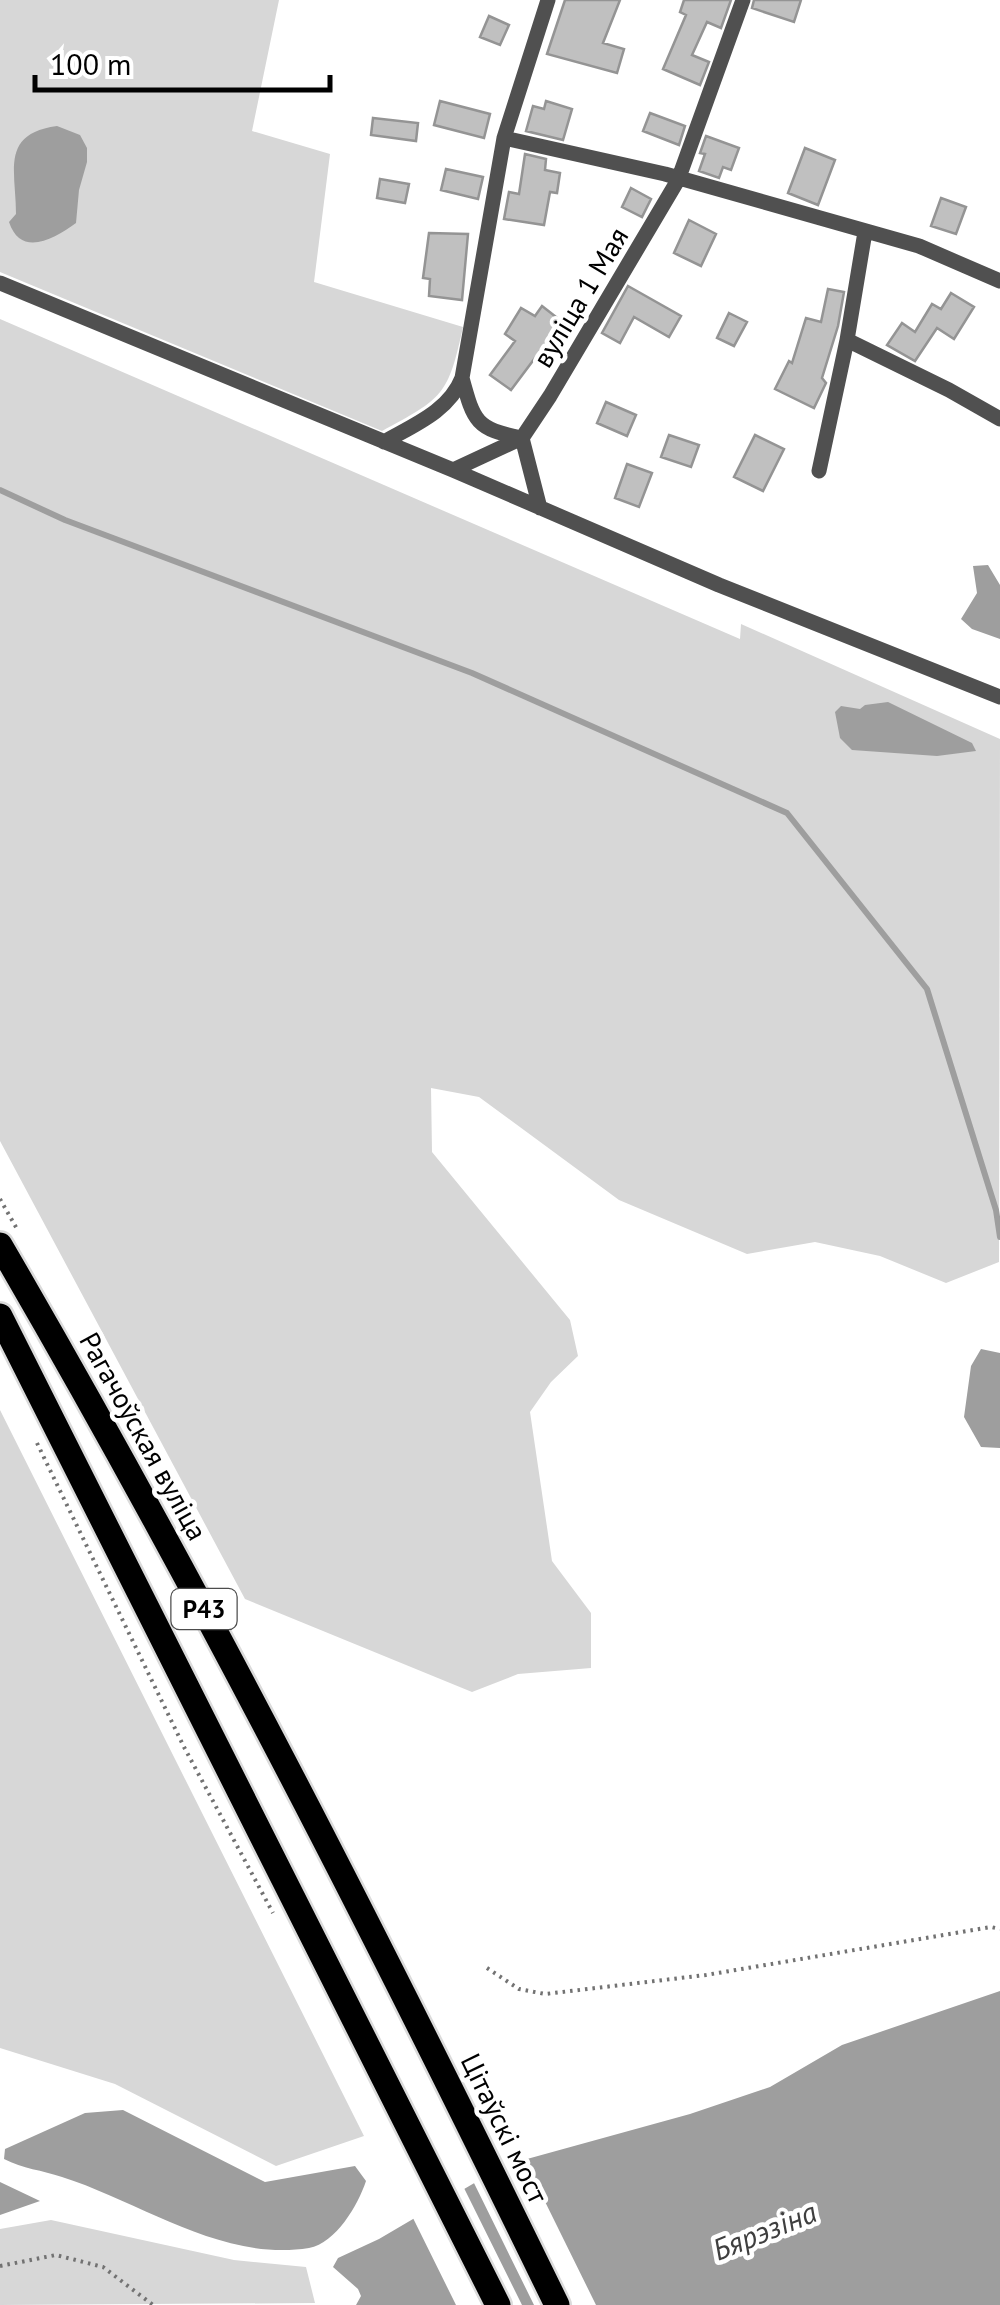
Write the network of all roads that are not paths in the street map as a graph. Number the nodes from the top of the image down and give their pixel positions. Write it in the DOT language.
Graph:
graph roads {
  1 [pos="548,0"];
  2 [pos="743,0"];
  3 [pos="504,138"];
  4 [pos="678,180"];
  5 [pos="865,232"];
  6 [pos="1000,282"];
  7 [pos="0,283"];
  8 [pos="847,340"];
  9 [pos="462,378"];
  10 [pos="1000,419"];
  11 [pos="522,438"];
  12 [pos="384,442"];
  13 [pos="453,470"];
  14 [pos="819,471"];
  15 [pos="540,508"];
  16 [pos="1000,696"];
  17 [pos="0,1244"];
  18 [pos="0,1316"];
  19 [pos="398,1978"];
  20 [pos="498,2305"];
  21 [pos="557,2305"];
  1 -- 3 [label="street"];
  2 -- 4 [label="street, вуліца 1 Мая"];
  3 -- 4 [label="street"];
  3 -- 9 [label="street"];
  4 -- 5 [label="street"];
  4 -- 11 [label="street, вуліца 1 Мая"];
  5 -- 6 [label="street"];
  5 -- 8 [label="street"];
  7 -- 12 [label="street"];
  8 -- 10 [label="street"];
  8 -- 14 [label="street"];
  9 -- 11 [label="street"];
  9 -- 12 [label="street"];
  11 -- 13 [label="street"];
  11 -- 15 [label="street"];
  12 -- 13 [label="street"];
  13 -- 15 [label="street"];
  15 -- 16 [label="street"];
  17 -- 19 [label="main road, Рагачоўская вуліца / Р43"];
  18 -- 20 [label="main road, Р43"];
  19 -- 21 [label="main road, Цітаўскі мост / Р43"];
}
